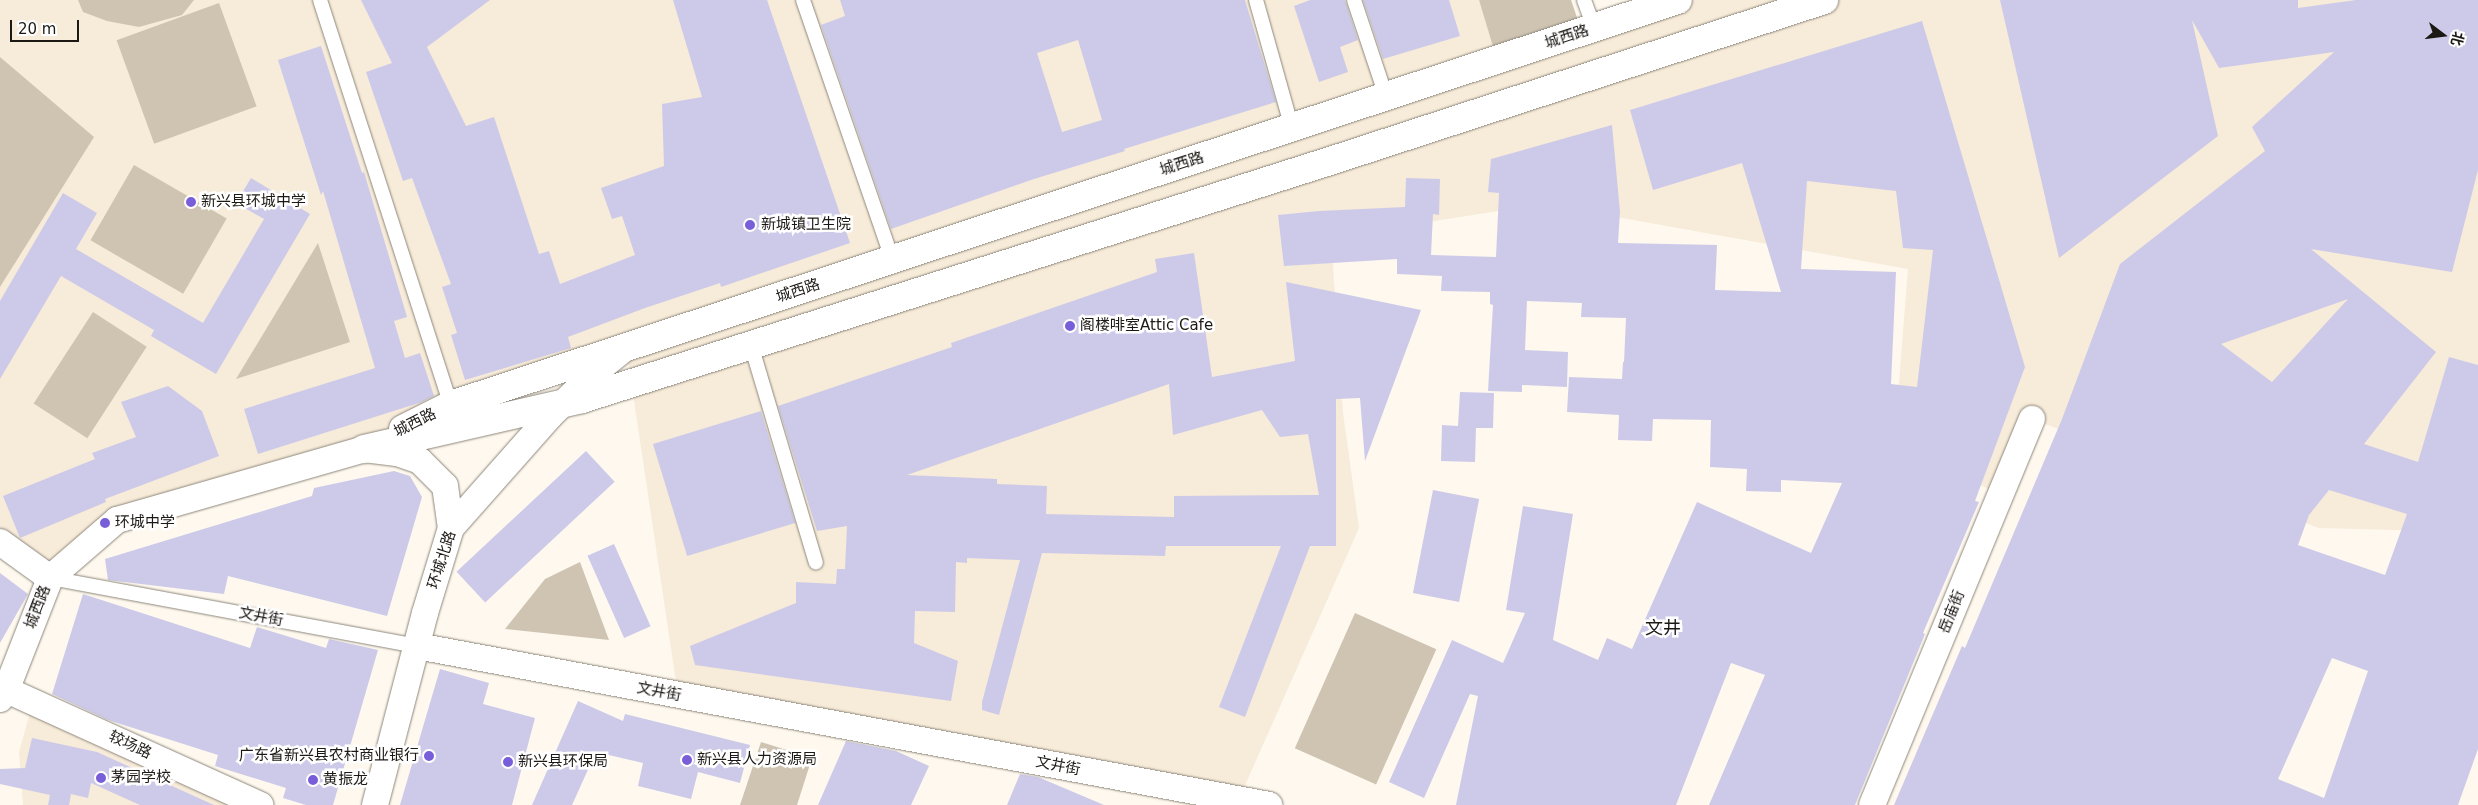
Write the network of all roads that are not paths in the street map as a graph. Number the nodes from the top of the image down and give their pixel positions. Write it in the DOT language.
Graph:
graph roads {
  1 [pos="320,0"];
  2 [pos="803,0"];
  3 [pos="1256,0"];
  4 [pos="1354,0"];
  5 [pos="1584,0"];
  6 [pos="1678,0"];
  7 [pos="1824,0"];
  8 [pos="1594,28"];
  9 [pos="1386,96"];
  10 [pos="1292,128"];
  11 [pos="892,260"];
  12 [pos="751,345"];
  13 [pos="626,347"];
  14 [pos="451,405"];
  15 [pos="2032,419"];
  16 [pos="364,448"];
  17 [pos="451,528"];
  18 [pos="0,542"];
  19 [pos="816,563"];
  20 [pos="50,578"];
  21 [pos="417,646"];
  22 [pos="2,691"];
  23 [pos="1238,802"];
  24 [pos="260,805"];
  25 [pos="375,805"];
  26 [pos="1269,805"];
  27 [pos="1872,805"];
  1 -- 14 [label="lane"];
  2 -- 11 [label="lane"];
  3 -- 10 [label="lane"];
  4 -- 9 [label="lane"];
  5 -- 8 [label="lane"];
  6 -- 8 [label="main road, 城西路"];
  7 -- 12 [label="main road"];
  8 -- 9 [label="main road, 城西路"];
  9 -- 10 [label="main road, 城西路"];
  10 -- 11 [label="main road, 城西路"];
  11 -- 13 [label="main road, 城西路"];
  12 -- 16 [label="main road"];
  12 -- 19 [label="lane"];
  13 -- 14 [label="main road, 城西路"];
  13 -- 17 [label="street, 环城北路"];
  14 -- 16 [label="main road, 城西路"];
  15 -- 27 [label="street, 岳庙街"];
  16 -- 17 [label="street"];
  16 -- 20 [label="street, 城西路"];
  17 -- 21 [label="street, 环城北路"];
  18 -- 20 [label="street"];
  20 -- 21 [label="lane, 文井街"];
  20 -- 22 [label="street, 城西路"];
  21 -- 23 [label="street, 文井街"];
  21 -- 25 [label="street, 环城北路"];
  22 -- 24 [label="street, 较场路"];
  23 -- 26 [label="street, 文井街"];
}
